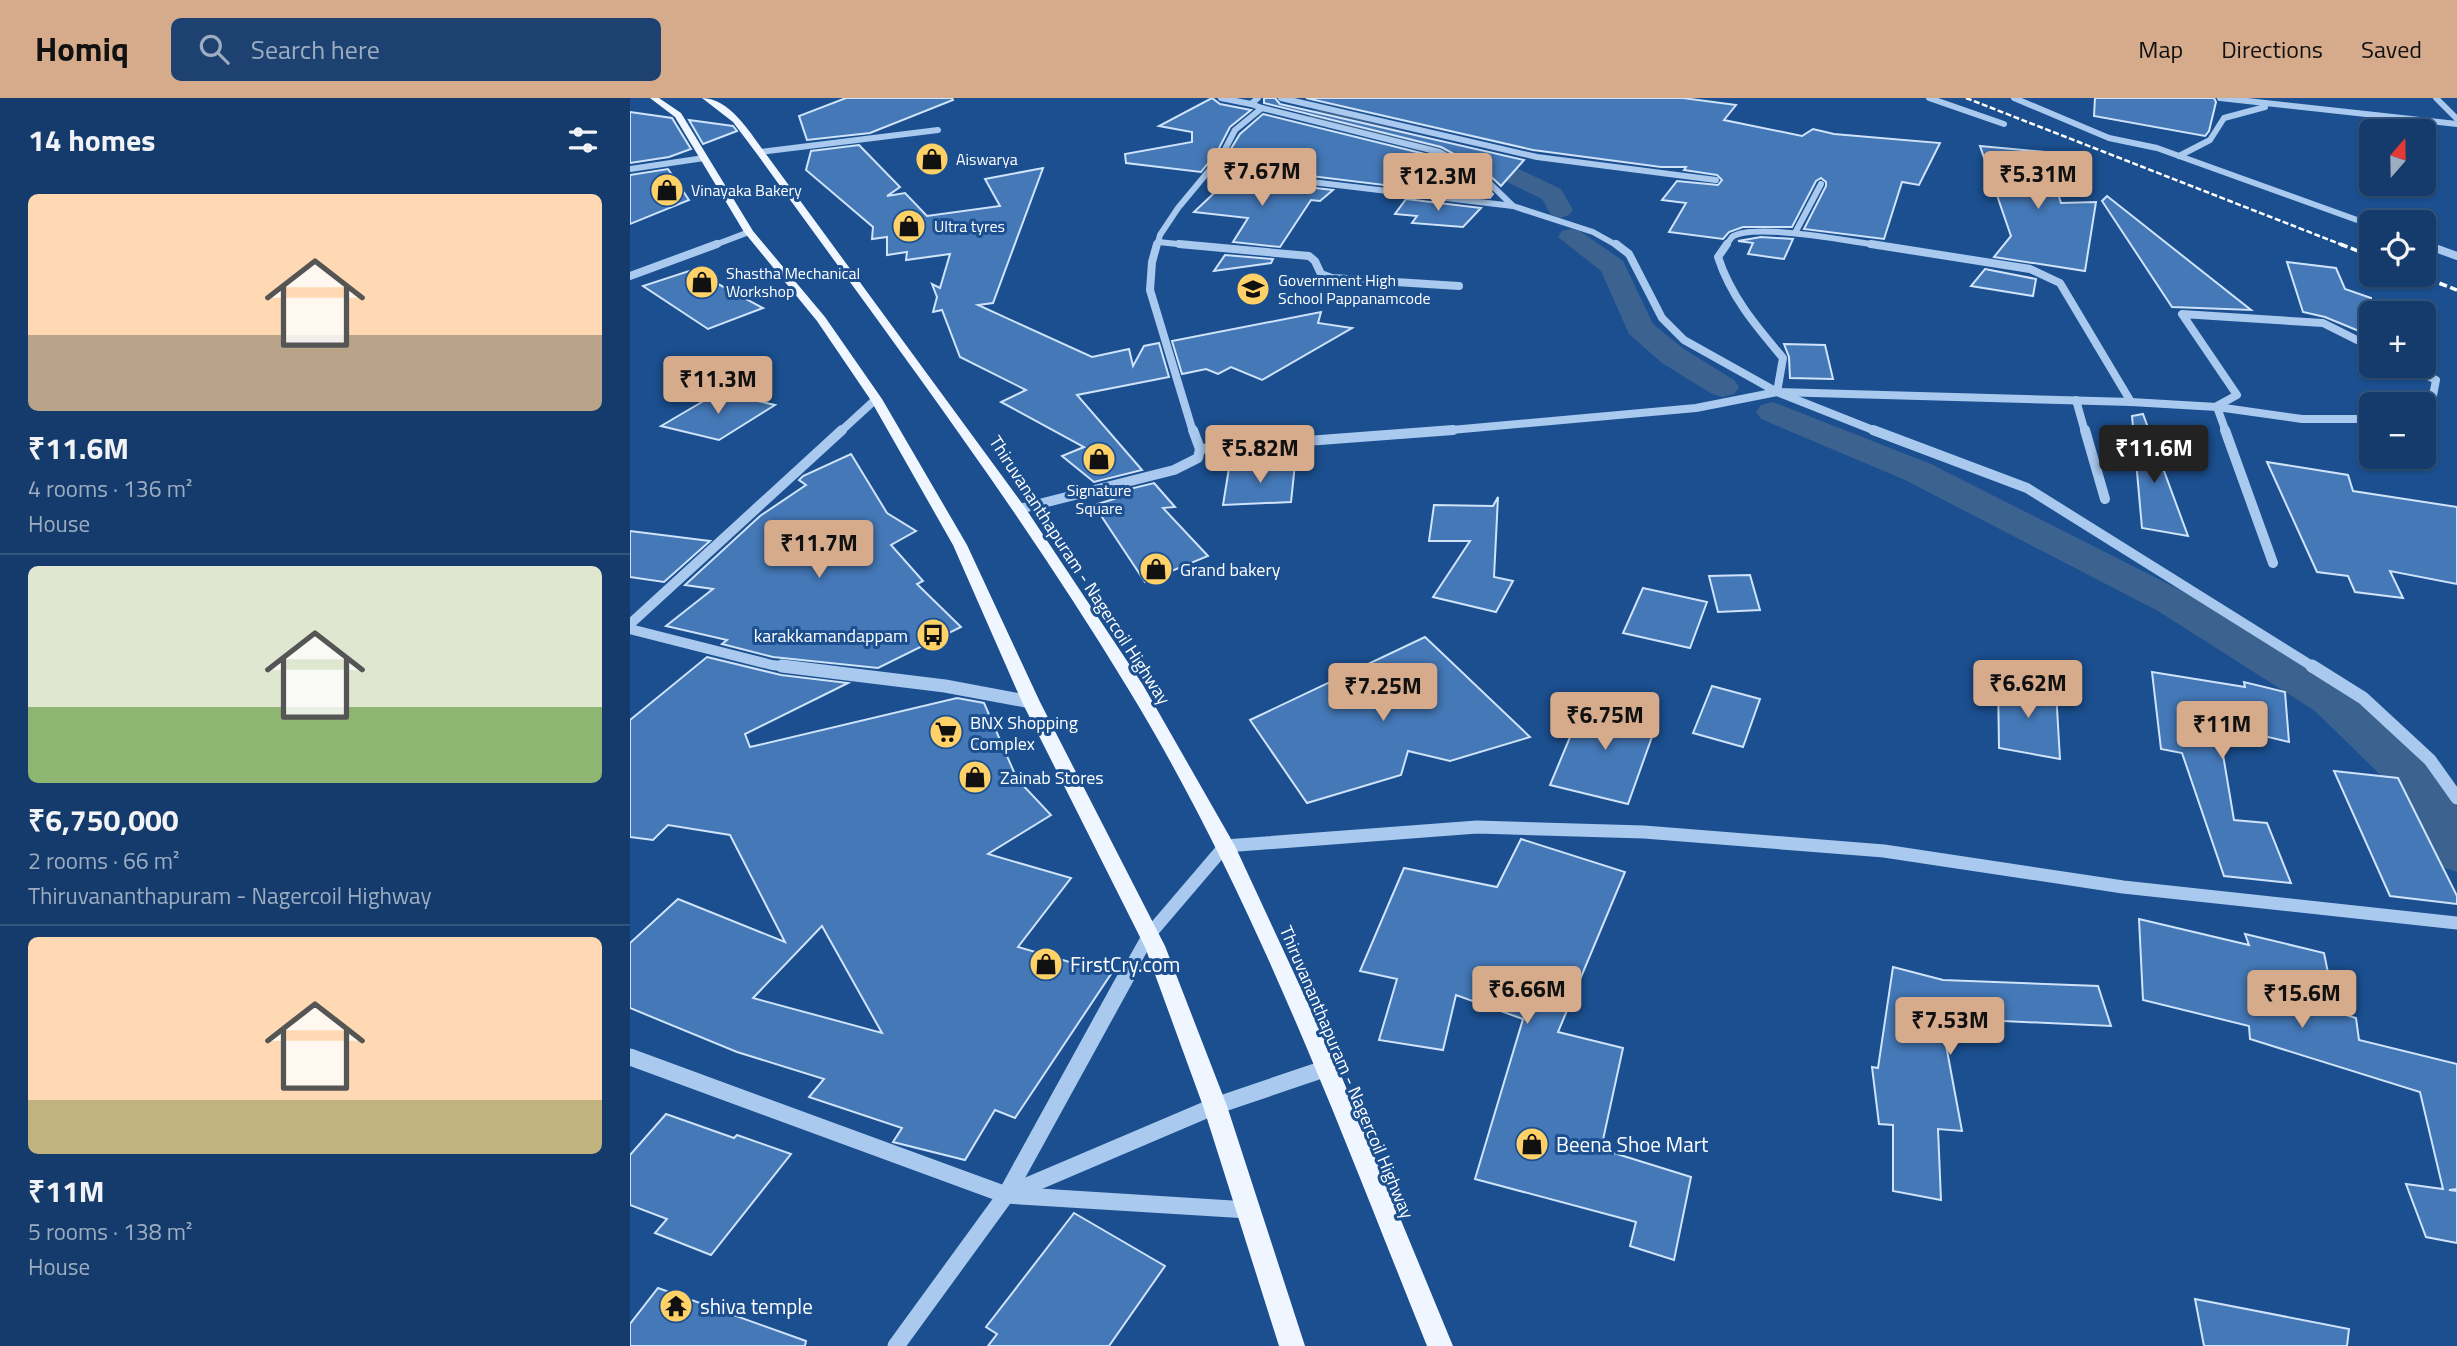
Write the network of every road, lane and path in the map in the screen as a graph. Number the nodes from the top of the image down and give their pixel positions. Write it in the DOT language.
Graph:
graph roads {
  1 [pos="654,98"];
  2 [pos="706,98"];
  3 [pos="1221,98"];
  4 [pos="1281,98"];
  5 [pos="1929,98"];
  6 [pos="2014,98"];
  7 [pos="2220,98"];
  8 [pos="2436,98"];
  9 [pos="1254,101"];
  10 [pos="2283,105"];
  11 [pos="1262,108"];
  12 [pos="2457,119"];
  13 [pos="2004,124"];
  14 [pos="2457,124"];
  15 [pos="938,131"];
  16 [pos="760,152"];
  17 [pos="2179,156"];
  18 [pos="704,158"];
  19 [pos="630,169"];
  20 [pos="1212,170"];
  21 [pos="1716,180"];
  22 [pos="1821,184"];
  23 [pos="1513,206"];
  24 [pos="2359,221"];
  25 [pos="749,232"];
  26 [pos="1795,233"];
  27 [pos="1158,242"];
  28 [pos="2436,248"];
  29 [pos="2457,256"];
  30 [pos="630,276"];
  31 [pos="1459,286"];
  32 [pos="2359,341"];
  33 [pos="1777,392"];
  34 [pos="876,399"];
  35 [pos="2076,400"];
  36 [pos="2131,402"];
  37 [pos="2217,407"];
  38 [pos="2359,419"];
  39 [pos="1200,449"];
  40 [pos="2105,499"];
  41 [pos="1019,509"];
  42 [pos="2273,563"];
  43 [pos="630,624"];
  44 [pos="630,629"];
  45 [pos="1031,702"];
  46 [pos="2457,798"];
  47 [pos="1225,846"];
  48 [pos="2457,923"];
  49 [pos="1149,935"];
  50 [pos="630,1057"];
  51 [pos="1327,1068"];
  52 [pos="1215,1107"];
  53 [pos="1006,1195"];
  54 [pos="1248,1210"];
  55 [pos="896,1346"];
  56 [pos="1292,1346"];
  57 [pos="1440,1346"];
  1 -- 18 [label="main road"];
  2 -- 16 [label="main road, Thiruvananthapuram - Nagercoil Highway"];
  3 -- 9 [label="street"];
  4 -- 21 [label="street"];
  5 -- 13 [label="street"];
  6 -- 17 [label="street"];
  7 -- 10 [label="street"];
  8 -- 12 [label="street"];
  9 -- 11 [label="street"];
  10 -- 14 [label="street"];
  10 -- 17 [label="street"];
  11 -- 20 [label="street"];
  11 -- 23 [label="street"];
  15 -- 16 [label="street"];
  16 -- 41 [label="main road, Thiruvananthapuram - Nagercoil Highway"];
  17 -- 24 [label="street"];
  18 -- 19 [label="street"];
  18 -- 25 [label="main road"];
  20 -- 23 [label="street"];
  20 -- 27 [label="street"];
  22 -- 26 [label="street"];
  23 -- 33 [label="street"];
  25 -- 30 [label="street"];
  25 -- 34 [label="main road"];
  26 -- 33 [label="street"];
  26 -- 36 [label="street"];
  27 -- 31 [label="street"];
  27 -- 39 [label="street"];
  28 -- 29 [label="street"];
  32 -- 37 [label="street"];
  33 -- 35 [label="street"];
  33 -- 39 [label="street"];
  33 -- 46 [label="street"];
  34 -- 43 [label="street"];
  34 -- 45 [label="main road"];
  35 -- 36 [label="street"];
  35 -- 40 [label="street"];
  36 -- 37 [label="street"];
  37 -- 38 [label="street"];
  37 -- 42 [label="street"];
  39 -- 41 [label="street"];
  41 -- 47 [label="main road, Thiruvananthapuram - Nagercoil Highway"];
  44 -- 45 [label="street"];
  45 -- 49 [label="main road"];
  47 -- 48 [label="street"];
  47 -- 49 [label="street"];
  47 -- 51 [label="main road, Thiruvananthapuram - Nagercoil Highway"];
  49 -- 52 [label="main road"];
  49 -- 53 [label="street"];
  50 -- 53 [label="street"];
  51 -- 52 [label="street"];
  51 -- 57 [label="main road, Thiruvananthapuram - Nagercoil Highway"];
  52 -- 53 [label="street"];
  52 -- 54 [label="main road"];
  53 -- 54 [label="street"];
  53 -- 55 [label="street"];
  54 -- 56 [label="main road"];
}
